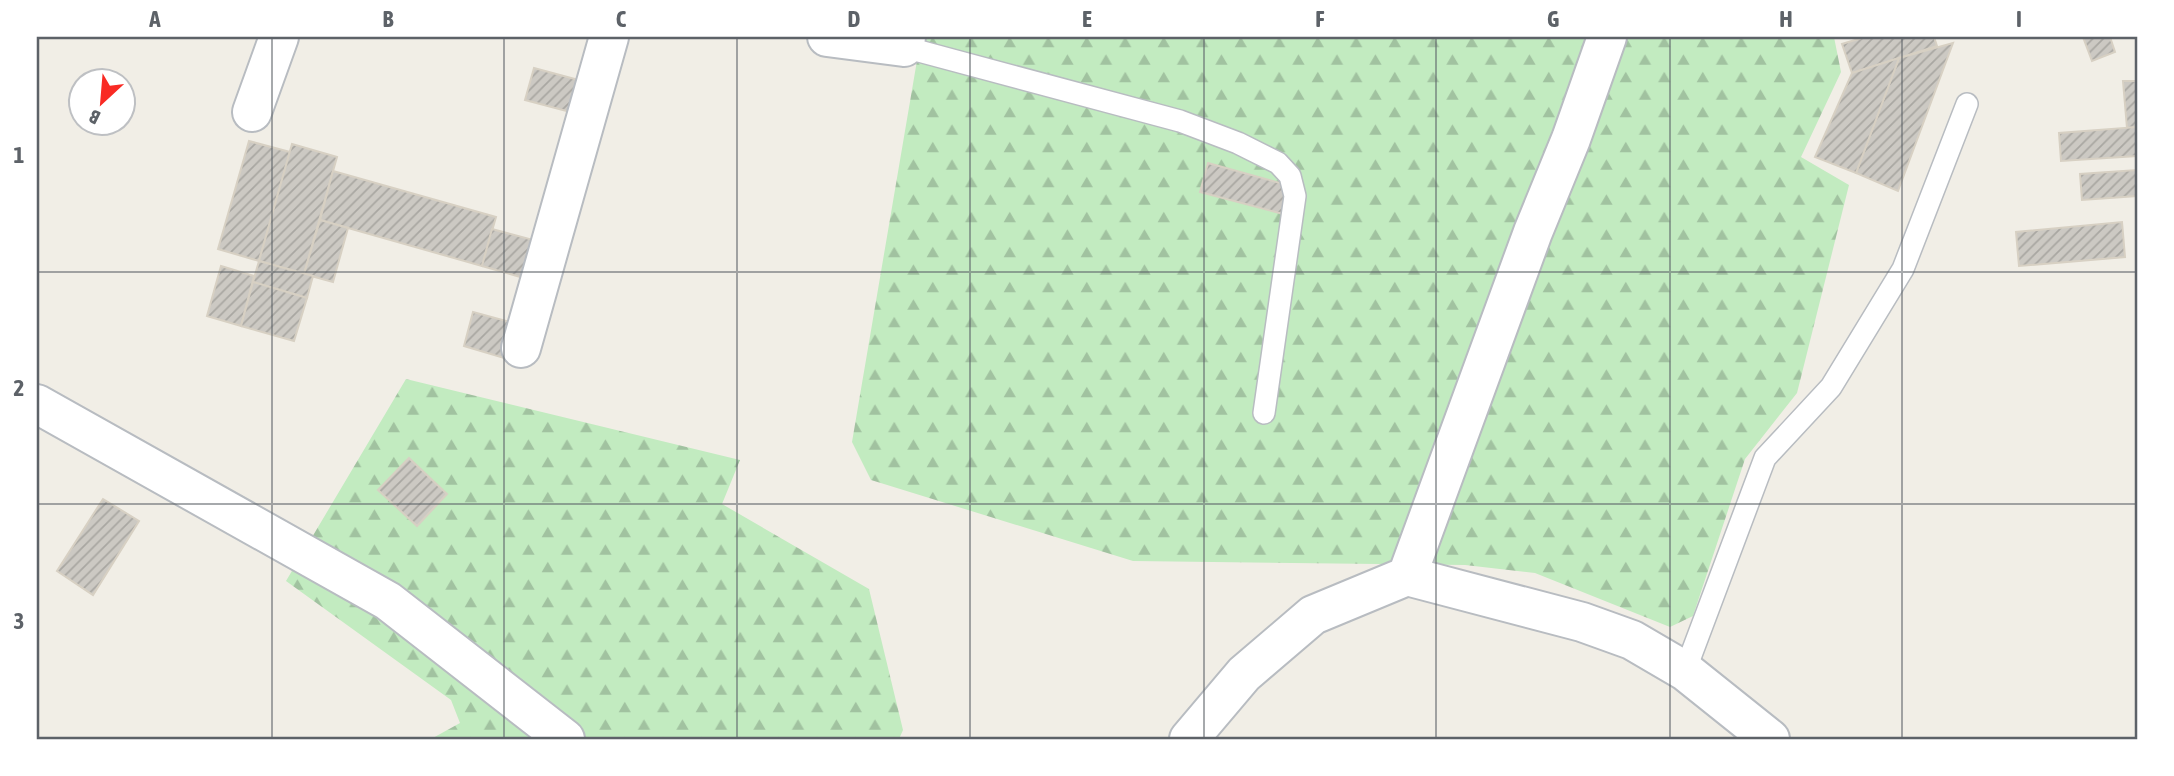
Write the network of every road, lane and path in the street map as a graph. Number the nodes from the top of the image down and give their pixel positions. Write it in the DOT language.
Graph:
graph roads {
  1 [pos="279,37"];
  2 [pos="609,37"];
  3 [pos="827,37"];
  4 [pos="1608,37"];
  5 [pos="905,42"];
  6 [pos="1967,104"];
  7 [pos="253,112"];
  8 [pos="521,348"];
  9 [pos="37,404"];
  10 [pos="1264,413"];
  11 [pos="1407,576"];
  12 [pos="1685,671"];
  13 [pos="565,739"];
  14 [pos="1189,739"];
  15 [pos="1770,739"];
  1 -- 7 [label="street"];
  2 -- 8 [label="street"];
  3 -- 5 [label="street"];
  4 -- 11 [label="street"];
  5 -- 10 [label="lane"];
  6 -- 12 [label="lane"];
  9 -- 13 [label="street"];
  11 -- 12 [label="street"];
  11 -- 14 [label="street"];
  12 -- 15 [label="street"];
}
